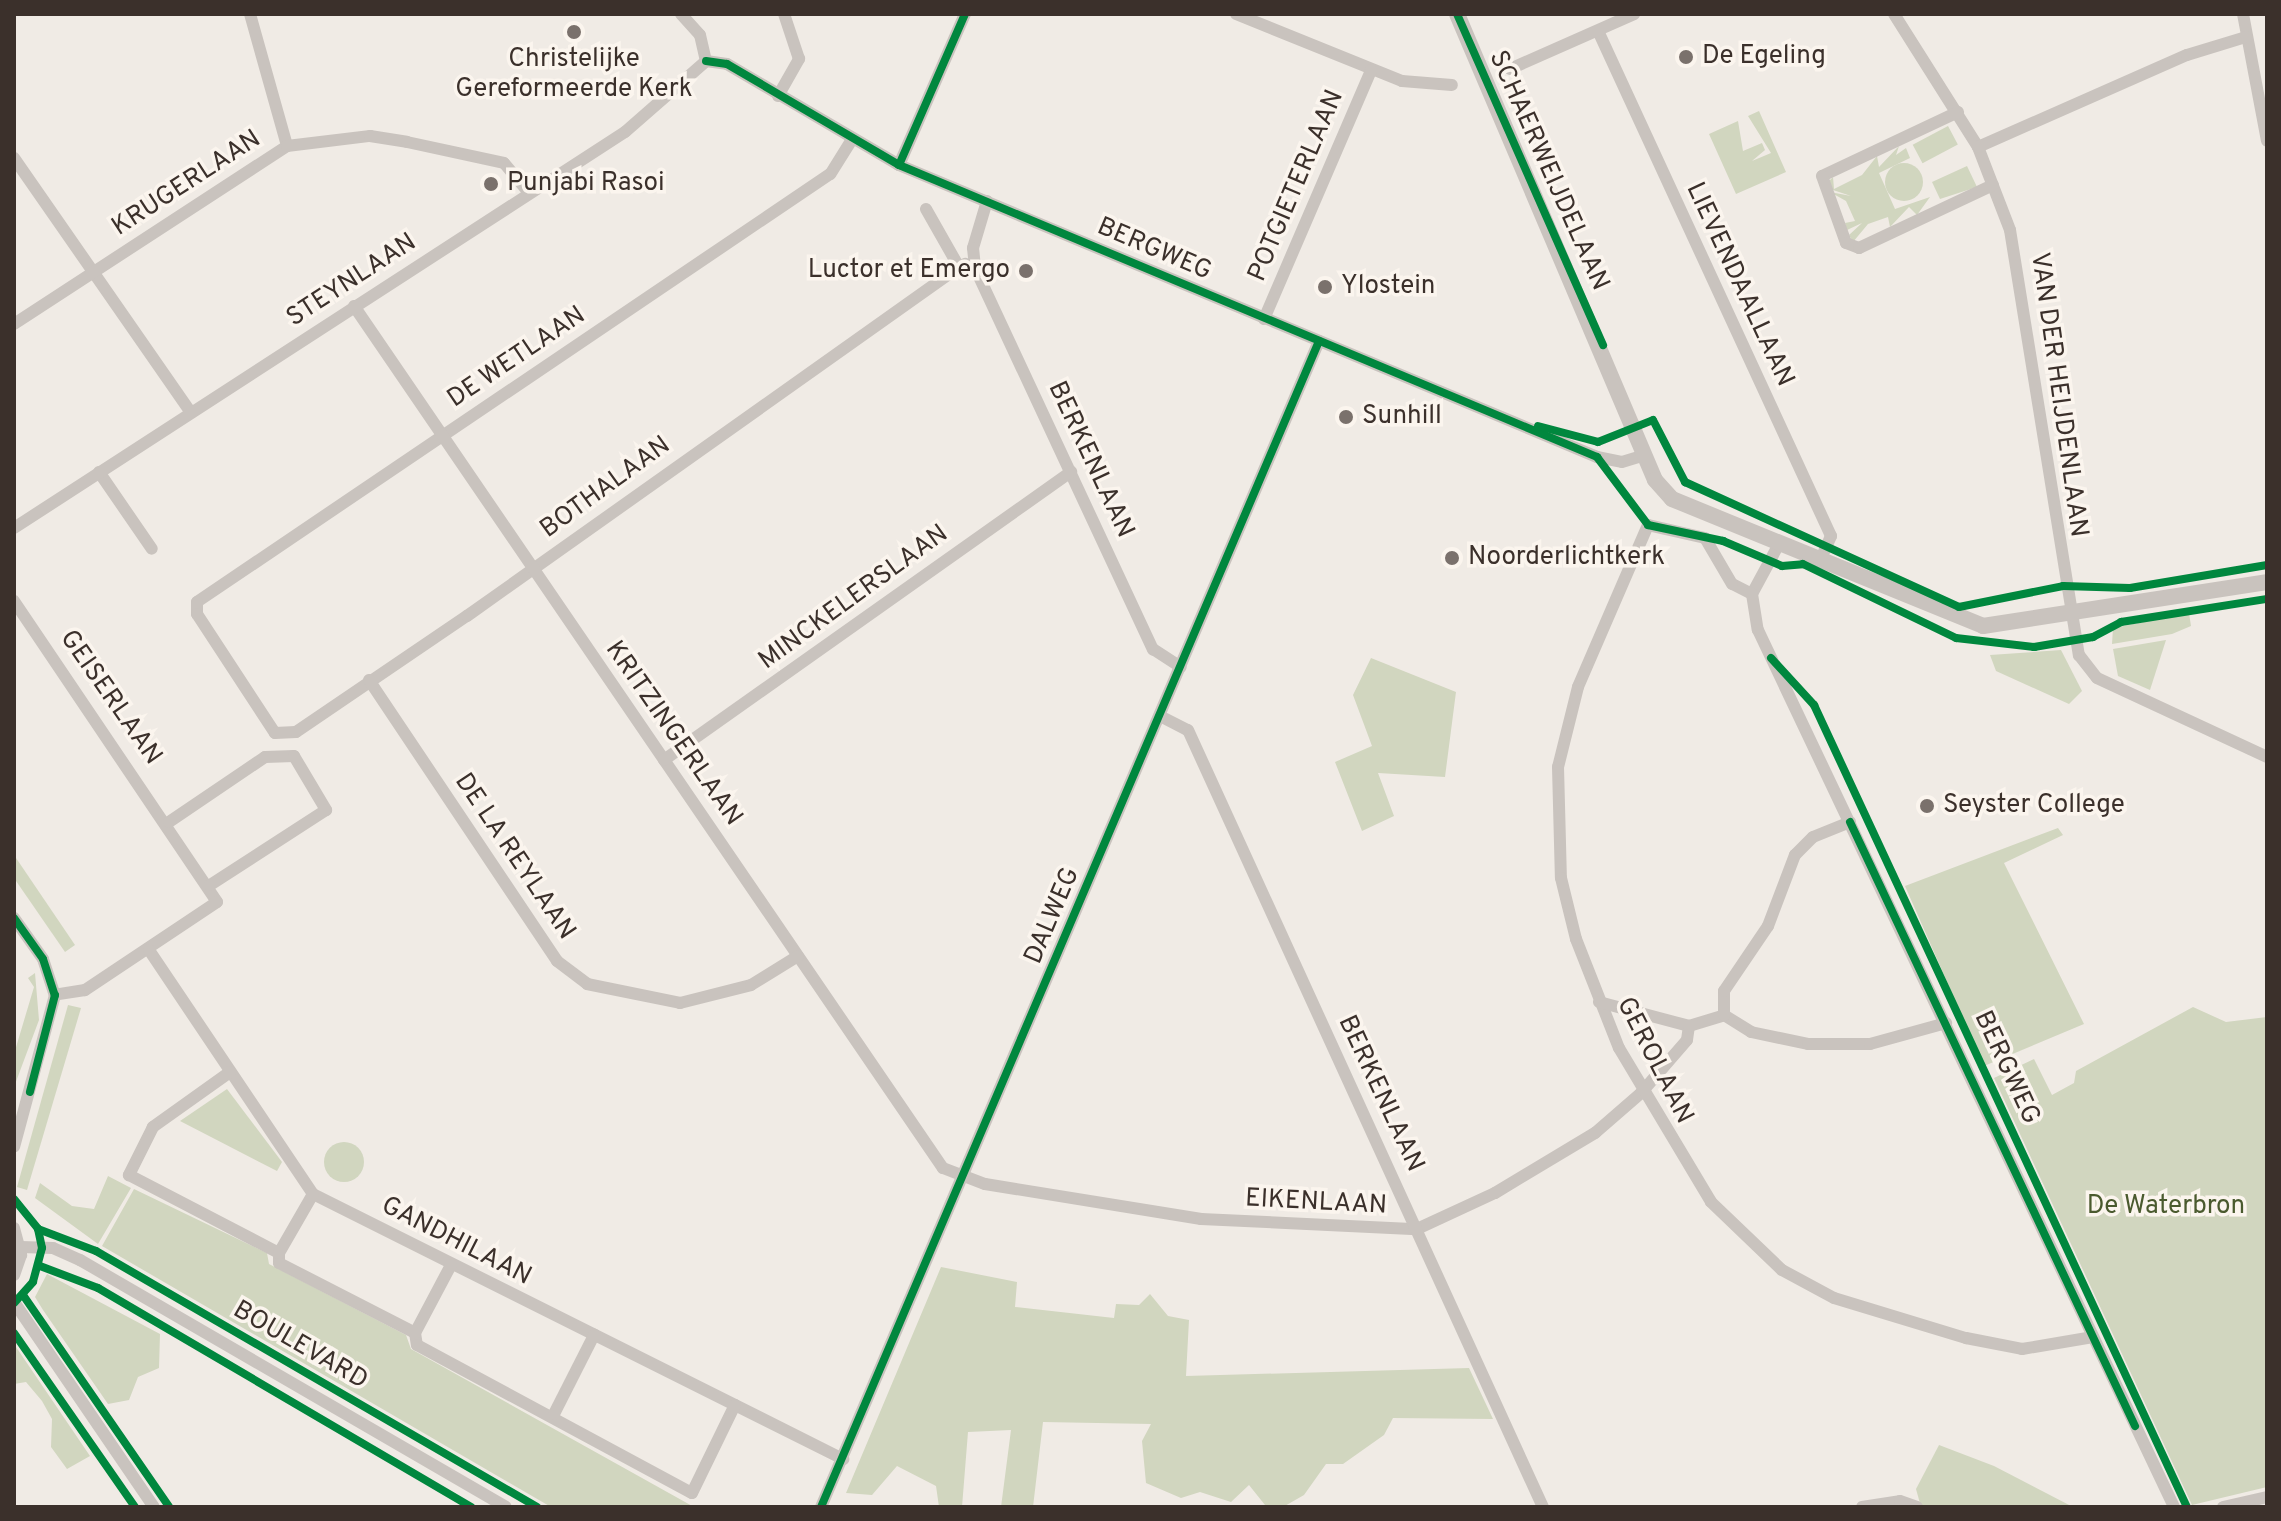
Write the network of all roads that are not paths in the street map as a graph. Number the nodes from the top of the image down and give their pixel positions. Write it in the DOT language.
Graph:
graph roads {
  1 [pos="250,14"];
  2 [pos="681,14"];
  3 [pos="784,14"];
  4 [pos="965,14"];
  5 [pos="1236,14"];
  6 [pos="1457,14"];
  7 [pos="1634,14"];
  8 [pos="1894,14"];
  9 [pos="2243,14"];
  10 [pos="1599,33"];
  11 [pos="2246,37"];
  12 [pos="706,61"];
  13 [pos="1510,69"];
  14 [pos="1371,70"];
  15 [pos="1452,85"];
  16 [pos="778,96"];
  17 [pos="1958,112"];
  18 [pos="851,141"];
  19 [pos="2267,141"];
  20 [pos="287,146"];
  21 [pos="1978,147"];
  22 [pos="14,158"];
  23 [pos="899,165"];
  24 [pos="1993,185"];
  25 [pos="529,193"];
  26 [pos="987,201"];
  27 [pos="926,209"];
  28 [pos="972,260"];
  29 [pos="959,267"];
  30 [pos="96,270"];
  31 [pos="354,306"];
  32 [pos="1264,319"];
  33 [pos="14,324"];
  34 [pos="1319,341"];
  35 [pos="191,413"];
  36 [pos="443,435"];
  37 [pos="1645,455"];
  38 [pos="99,472"];
  39 [pos="1071,472"];
  40 [pos="14,528"];
  41 [pos="1780,542"];
  42 [pos="152,549"];
  43 [pos="1822,556"];
  44 [pos="531,568"];
  45 [pos="2267,582"];
  46 [pos="1752,594"];
  47 [pos="14,601"];
  48 [pos="2068,614"];
  49 [pos="1181,667"];
  50 [pos="369,680"];
  51 [pos="1160,716"];
  52 [pos="275,733"];
  53 [pos="2267,757"];
  54 [pos="664,760"];
  55 [pos="169,822"];
  56 [pos="1850,822"];
  57 [pos="210,885"];
  58 [pos="14,918"];
  59 [pos="149,950"];
  60 [pos="798,956"];
  61 [pos="55,995"];
  62 [pos="1599,1002"];
  63 [pos="1724,1015"];
  64 [pos="1946,1023"];
  65 [pos="1689,1026"];
  66 [pos="230,1072"];
  67 [pos="1641,1093"];
  68 [pos="14,1147"];
  69 [pos="964,1178"];
  70 [pos="313,1194"];
  71 [pos="14,1228"];
  72 [pos="1417,1229"];
  73 [pos="21,1247"];
  74 [pos="279,1253"];
  75 [pos="451,1265"];
  76 [pos="14,1275"];
  77 [pos="14,1302"];
  78 [pos="415,1333"];
  79 [pos="594,1335"];
  80 [pos="2093,1337"];
  81 [pos="735,1405"];
  82 [pos="554,1414"];
  83 [pos="843,1459"];
  84 [pos="2267,1497"];
  85 [pos="2244,1505"];
  86 [pos="154,1507"];
  87 [pos="506,1507"];
  88 [pos="821,1507"];
  89 [pos="1543,1507"];
  90 [pos="1862,1507"];
  91 [pos="1917,1507"];
  92 [pos="2174,1507"];
  93 [pos="2223,1507"];
  1 -- 20 [label="street"];
  2 -- 12 [label="street"];
  3 -- 16 [label="street"];
  4 -- 23 [label="street"];
  5 -- 14 [label="street"];
  6 -- 37 [label="street, SCHAERWEIJDELAAN"];
  7 -- 10 [label="street"];
  8 -- 17 [label="street, VAN DER HEIJDENLAAN"];
  9 -- 11 [label="street"];
  10 -- 13 [label="street"];
  10 -- 43 [label="street, LIEVENDAALLAAN"];
  11 -- 19 [label="street"];
  11 -- 21 [label="street"];
  12 -- 16 [label="street, BERGWEG"];
  12 -- 25 [label="street, STEYNLAAN"];
  14 -- 15 [label="street"];
  14 -- 32 [label="street, POTGIETERLAAN"];
  16 -- 18 [label="street, BERGWEG"];
  17 -- 21 [label="street, VAN DER HEIJDENLAAN"];
  17 -- 24 [label="street"];
  18 -- 23 [label="street, BERGWEG"];
  18 -- 36 [label="street, DE WETLAAN"];
  20 -- 25 [label="street, KRUGERLAAN"];
  20 -- 30 [label="street, KRUGERLAAN"];
  21 -- 24 [label="street, VAN DER HEIJDENLAAN"];
  22 -- 30 [label="street"];
  23 -- 26 [label="street, BERGWEG"];
  24 -- 48 [label="street, VAN DER HEIJDENLAAN"];
  25 -- 31 [label="street, STEYNLAAN"];
  26 -- 28 [label="street"];
  26 -- 32 [label="street, BERGWEG"];
  27 -- 29 [label="street"];
  28 -- 29 [label="street"];
  28 -- 39 [label="street, BERKENLAAN"];
  29 -- 44 [label="street, BOTHALAAN"];
  30 -- 33 [label="street, KRUGERLAAN"];
  30 -- 35 [label="street"];
  31 -- 35 [label="street, STEYNLAAN"];
  31 -- 36 [label="street, KRITZINGERLAAN"];
  32 -- 34 [label="street, BERGWEG"];
  34 -- 37 [label="street, BERGWEG"];
  34 -- 49 [label="street, DALWEG"];
  35 -- 38 [label="street, STEYNLAAN"];
  36 -- 44 [label="street, KRITZINGERLAAN"];
  36 -- 52 [label="street, DE WETLAAN"];
  37 -- 41 [label="street, SCHAERWEIJDELAAN"];
  38 -- 40 [label="street, STEYNLAAN"];
  38 -- 42 [label="street"];
  39 -- 49 [label="street, BERKENLAAN"];
  39 -- 54 [label="street, MINCKELERSLAAN"];
  41 -- 43 [label="street, SCHAERWEIJDELAAN"];
  41 -- 46 [label="street"];
  43 -- 48 [label="street, SCHAERWEIJDELAAN"];
  44 -- 50 [label="street, BOTHALAAN"];
  44 -- 54 [label="street, KRITZINGERLAAN"];
  45 -- 48 [label="street, SCHAERWEIJDELAAN"];
  46 -- 56 [label="street, BERGWEG"];
  46 -- 62 [label="street, GEROLAAN"];
  47 -- 55 [label="street, GEISERLAAN"];
  48 -- 53 [label="street, VAN DER HEIJDENLAAN"];
  49 -- 51 [label="street, DALWEG"];
  50 -- 52 [label="street, BOTHALAAN"];
  50 -- 60 [label="street, DE LA REYLAAN"];
  51 -- 69 [label="street, DALWEG"];
  51 -- 72 [label="street, BERKENLAAN"];
  54 -- 60 [label="street, KRITZINGERLAAN"];
  55 -- 57 [label="street, GEISERLAAN"];
  55 -- 57 [label="street"];
  56 -- 63 [label="street"];
  56 -- 64 [label="street, BERGWEG"];
  57 -- 59 [label="street"];
  58 -- 61 [label="street"];
  59 -- 61 [label="street"];
  59 -- 66 [label="street, GANDHILAAN"];
  60 -- 69 [label="street, KRITZINGERLAAN"];
  61 -- 68 [label="street"];
  62 -- 65 [label="street"];
  62 -- 67 [label="street, GEROLAAN"];
  63 -- 64 [label="street"];
  63 -- 65 [label="street"];
  64 -- 80 [label="street, BERGWEG"];
  65 -- 67 [label="street, EIKENLAAN"];
  66 -- 70 [label="street, GANDHILAAN"];
  66 -- 74 [label="street"];
  67 -- 72 [label="street, EIKENLAAN"];
  67 -- 80 [label="street, GEROLAAN"];
  69 -- 72 [label="street, EIKENLAAN"];
  69 -- 83 [label="street, DALWEG"];
  70 -- 74 [label="street"];
  70 -- 75 [label="street, GANDHILAAN"];
  71 -- 73 [label="street"];
  72 -- 89 [label="street, BERKENLAAN"];
  73 -- 76 [label="street"];
  73 -- 87 [label="street, BOULEVARD"];
  74 -- 78 [label="street"];
  75 -- 78 [label="street"];
  75 -- 79 [label="street, GANDHILAAN"];
  77 -- 86 [label="street"];
  78 -- 82 [label="street"];
  79 -- 81 [label="street, GANDHILAAN"];
  79 -- 82 [label="street"];
  80 -- 92 [label="street, BERGWEG"];
  81 -- 82 [label="street"];
  81 -- 83 [label="street, GANDHILAAN"];
  83 -- 88 [label="street, DALWEG"];
  84 -- 85 [label="street"];
  85 -- 93 [label="street"];
  90 -- 91 [label="street"];
}
